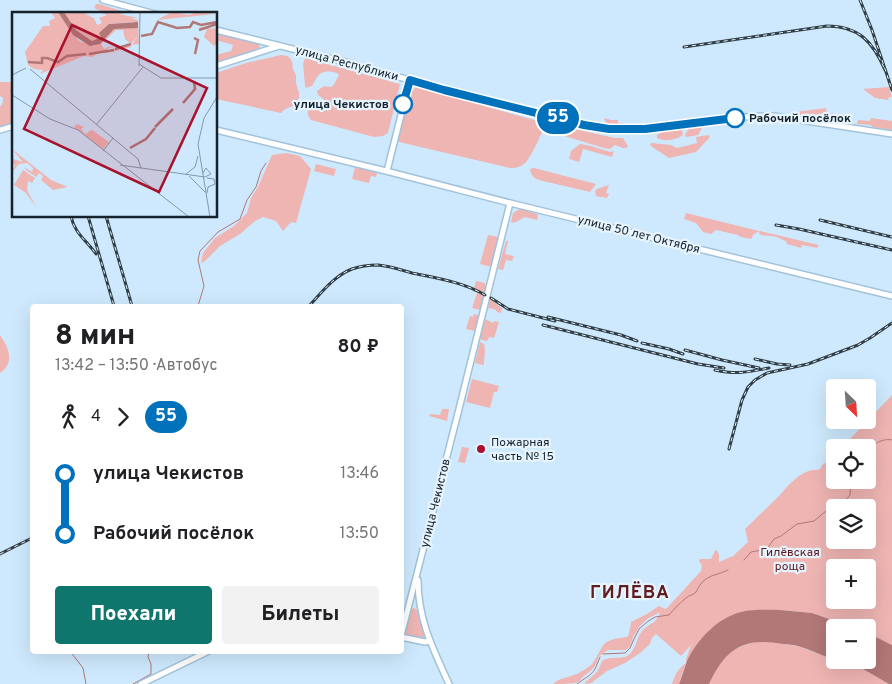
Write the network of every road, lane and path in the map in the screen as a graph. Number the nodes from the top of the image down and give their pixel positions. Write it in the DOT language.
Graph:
graph roads {
  1 [pos="103,0"];
  2 [pos="148,12"];
  3 [pos="218,30"];
  4 [pos="258,40"];
  5 [pos="279,46"];
  6 [pos="260,52"];
  7 [pos="218,65"];
  8 [pos="410,80"];
  9 [pos="218,130"];
  10 [pos="892,134"];
  11 [pos="387,171"];
  12 [pos="510,203"];
  13 [pos="892,296"];
  14 [pos="418,570"];
  15 [pos="410,604"];
  16 [pos="419,605"];
  17 [pos="404,626"];
  18 [pos="404,638"];
  19 [pos="429,641"];
  20 [pos="202,654"];
  21 [pos="142,684"];
  22 [pos="449,684"];
  1 -- 2 [label="main road"];
  3 -- 4 [label="main road, улица Республики"];
  4 -- 5 [label="main road, улица Республики"];
  4 -- 6 [label="main road"];
  5 -- 6 [label="main road"];
  5 -- 8 [label="main road, улица Республики"];
  6 -- 7 [label="main road"];
  8 -- 10 [label="main road, улица Республики"];
  8 -- 11 [label="main road"];
  9 -- 11 [label="main road, улица 50 лет Октября"];
  11 -- 12 [label="main road, улица 50 лет Октября"];
  12 -- 13 [label="main road, улица 50 лет Октября"];
  12 -- 14 [label="main road, улица Чекистов"];
  14 -- 15 [label="main road"];
  14 -- 16 [label="main road"];
  15 -- 16 [label="main road"];
  15 -- 17 [label="main road"];
  16 -- 19 [label="main road"];
  18 -- 19 [label="main road"];
  19 -- 22 [label="main road"];
  20 -- 21 [label="main road"];
}
